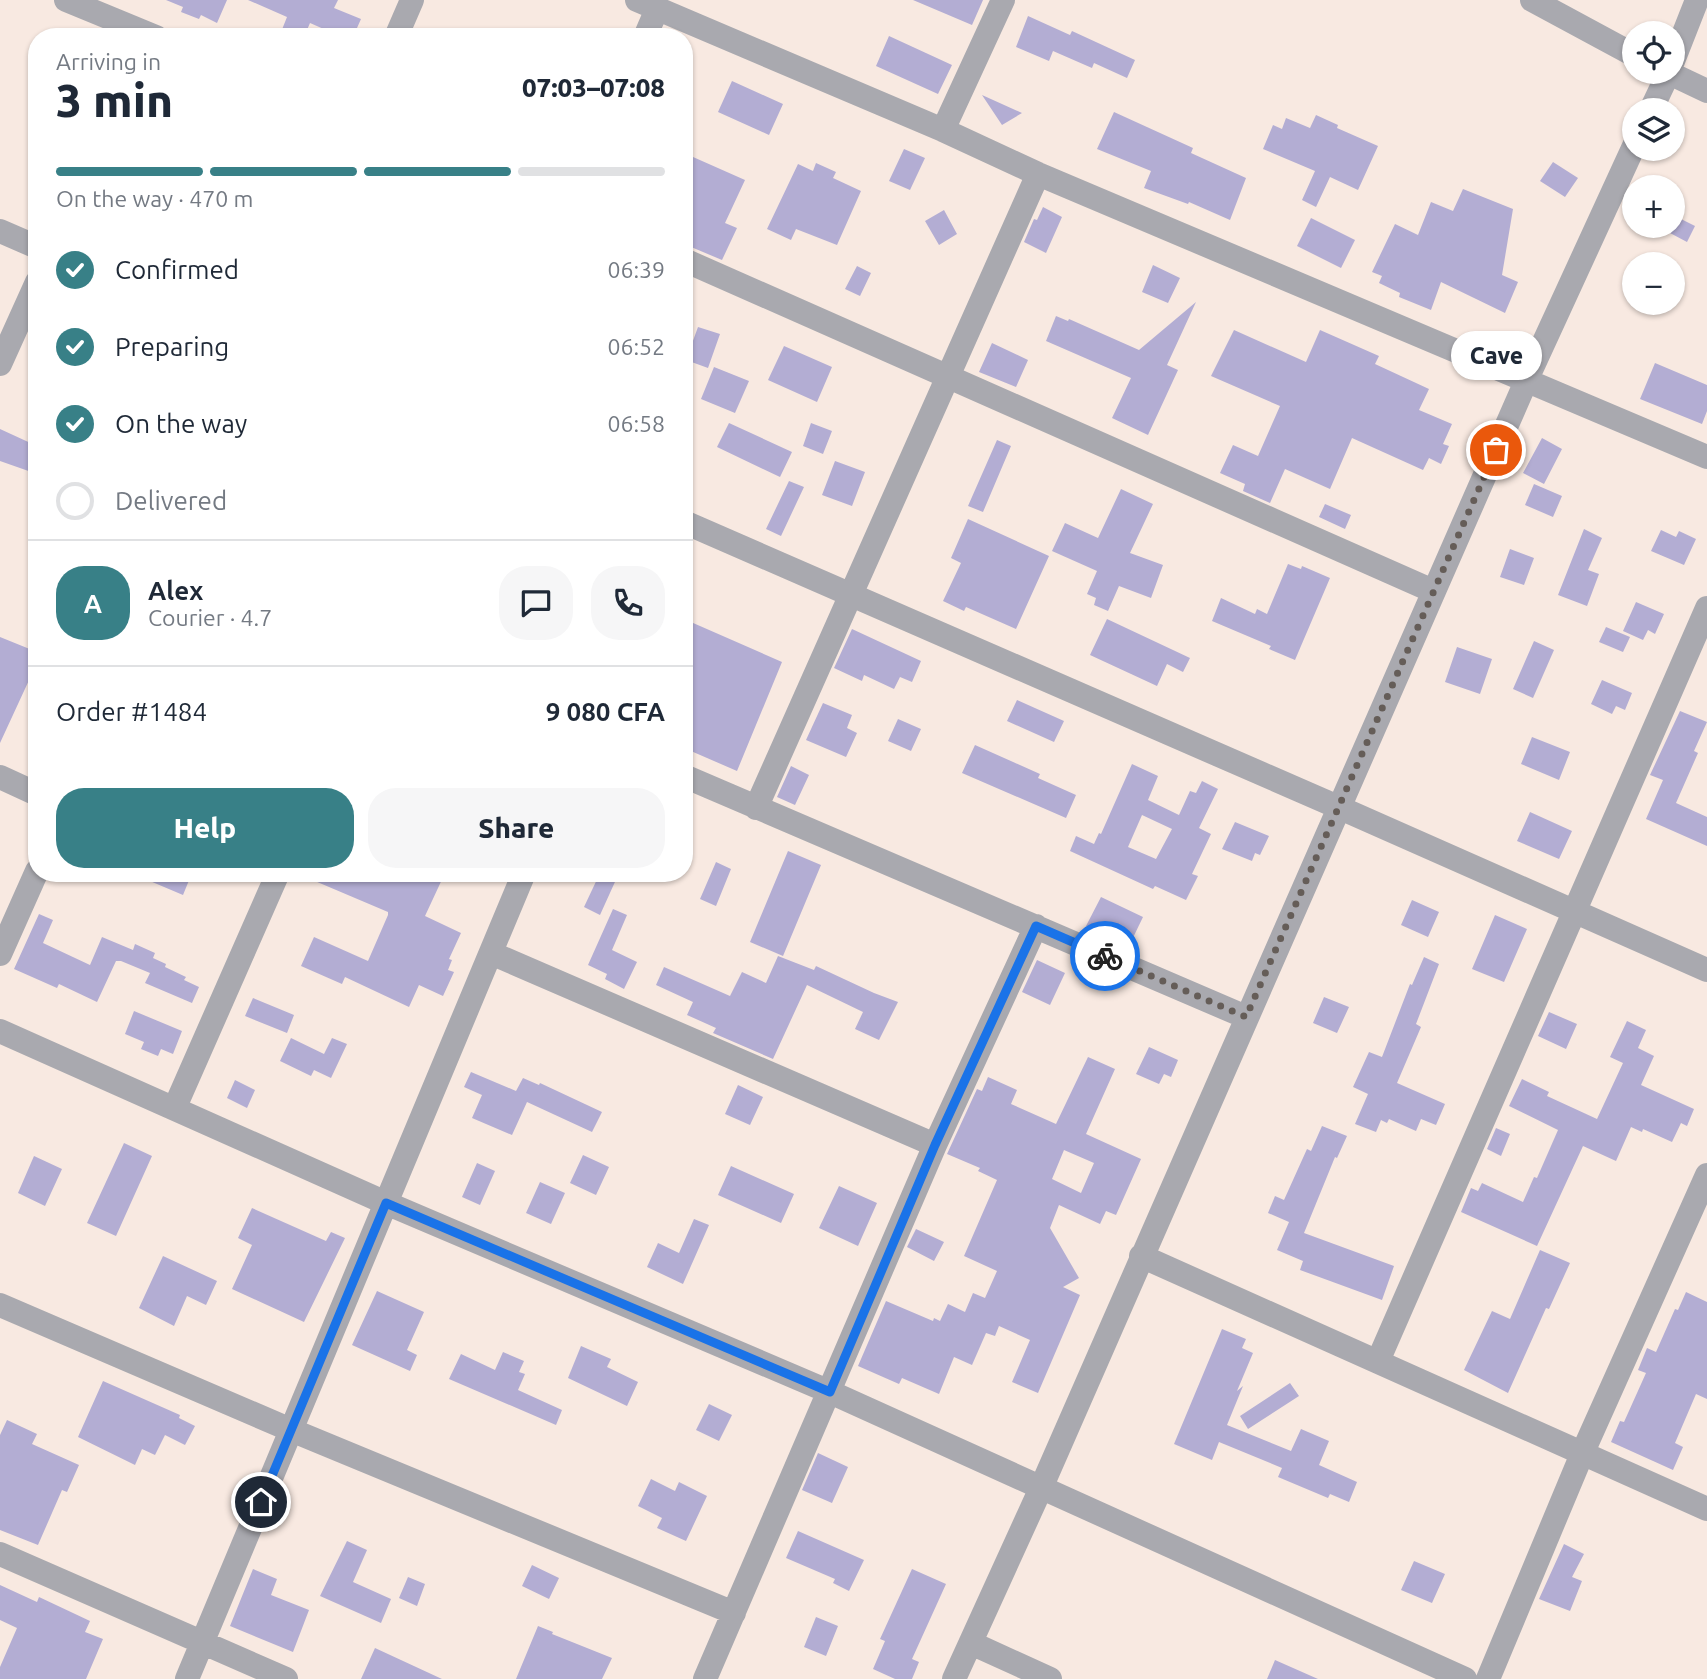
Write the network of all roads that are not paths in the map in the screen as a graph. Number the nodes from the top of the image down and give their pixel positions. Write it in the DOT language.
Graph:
graph roads {
  1 [pos="66,0"];
  2 [pos="412,0"];
  3 [pos="1003,0"];
  4 [pos="1532,0"];
  5 [pos="1698,0"];
  6 [pos="647,4"];
  7 [pos="134,28"];
  8 [pos="400,28"];
  9 [pos="646,28"];
  10 [pos="1685,32"];
  11 [pos="1622,49"];
  12 [pos="1685,80"];
  13 [pos="1707,91"];
  14 [pos="943,130"];
  15 [pos="1627,161"];
  16 [pos="1038,174"];
  17 [pos="0,231"];
  18 [pos="28,243"];
  19 [pos="693,264"];
  20 [pos="28,302"];
  21 [pos="0,364"];
  22 [pos="948,376"];
  23 [pos="1527,379"];
  24 [pos="1707,457"];
  25 [pos="693,526"];
  26 [pos="1433,591"];
  27 [pos="849,595"];
  28 [pos="1707,608"];
  29 [pos="0,777"];
  30 [pos="693,780"];
  31 [pos="28,790"];
  32 [pos="1338,807"];
  33 [pos="756,808"];
  34 [pos="32,882"];
  35 [pos="274,882"];
  36 [pos="520,882"];
  37 [pos="1574,913"];
  38 [pos="1036,926"];
  39 [pos="491,953"];
  40 [pos="0,954"];
  41 [pos="1707,970"];
  42 [pos="1246,1017"];
  43 [pos="0,1031"];
  44 [pos="175,1107"];
  45 [pos="935,1145"];
  46 [pos="1707,1175"];
  47 [pos="386,1203"];
  48 [pos="1141,1256"];
  49 [pos="0,1305"];
  50 [pos="1378,1361"];
  51 [pos="830,1392"];
  52 [pos="291,1430"];
  53 [pos="1582,1454"];
  54 [pos="1041,1488"];
  55 [pos="1707,1508"];
  56 [pos="0,1554"];
  57 [pos="734,1613"];
  58 [pos="202,1643"];
  59 [pos="971,1643"];
  60 [pos="187,1679"];
  61 [pos="286,1679"];
  62 [pos="705,1679"];
  63 [pos="954,1679"];
  64 [pos="1050,1679"];
  65 [pos="1465,1679"];
  66 [pos="1488,1679"];
  1 -- 7 [label="street"];
  2 -- 8 [label="street"];
  3 -- 14 [label="street"];
  4 -- 11 [label="street"];
  5 -- 10 [label="street"];
  6 -- 9 [label="street"];
  6 -- 14 [label="street"];
  12 -- 13 [label="street"];
  14 -- 16 [label="street"];
  15 -- 23 [label="street"];
  16 -- 22 [label="street"];
  16 -- 23 [label="street"];
  17 -- 18 [label="street"];
  19 -- 22 [label="street"];
  20 -- 21 [label="street"];
  22 -- 26 [label="street"];
  22 -- 27 [label="street"];
  23 -- 24 [label="street"];
  23 -- 26 [label="street"];
  25 -- 27 [label="street"];
  26 -- 32 [label="street"];
  27 -- 32 [label="street"];
  27 -- 33 [label="street"];
  28 -- 37 [label="street"];
  29 -- 31 [label="street"];
  30 -- 33 [label="street"];
  32 -- 37 [label="street"];
  32 -- 42 [label="street"];
  33 -- 38 [label="street"];
  34 -- 40 [label="street"];
  35 -- 44 [label="street"];
  36 -- 39 [label="street"];
  37 -- 41 [label="street"];
  37 -- 50 [label="street"];
  38 -- 42 [label="street"];
  38 -- 45 [label="street"];
  39 -- 45 [label="street"];
  39 -- 47 [label="street"];
  42 -- 48 [label="street"];
  43 -- 44 [label="street"];
  44 -- 47 [label="street"];
  45 -- 51 [label="street"];
  46 -- 53 [label="street"];
  47 -- 51 [label="street"];
  47 -- 52 [label="street"];
  48 -- 50 [label="street"];
  48 -- 54 [label="street"];
  49 -- 52 [label="street"];
  50 -- 53 [label="street"];
  51 -- 54 [label="street"];
  51 -- 57 [label="street"];
  52 -- 57 [label="street"];
  52 -- 58 [label="street"];
  53 -- 55 [label="street"];
  53 -- 66 [label="street"];
  54 -- 59 [label="street"];
  54 -- 65 [label="street"];
  56 -- 58 [label="street"];
  57 -- 62 [label="street"];
  58 -- 60 [label="street"];
  58 -- 61 [label="street"];
  59 -- 63 [label="street"];
  59 -- 64 [label="street"];
}
